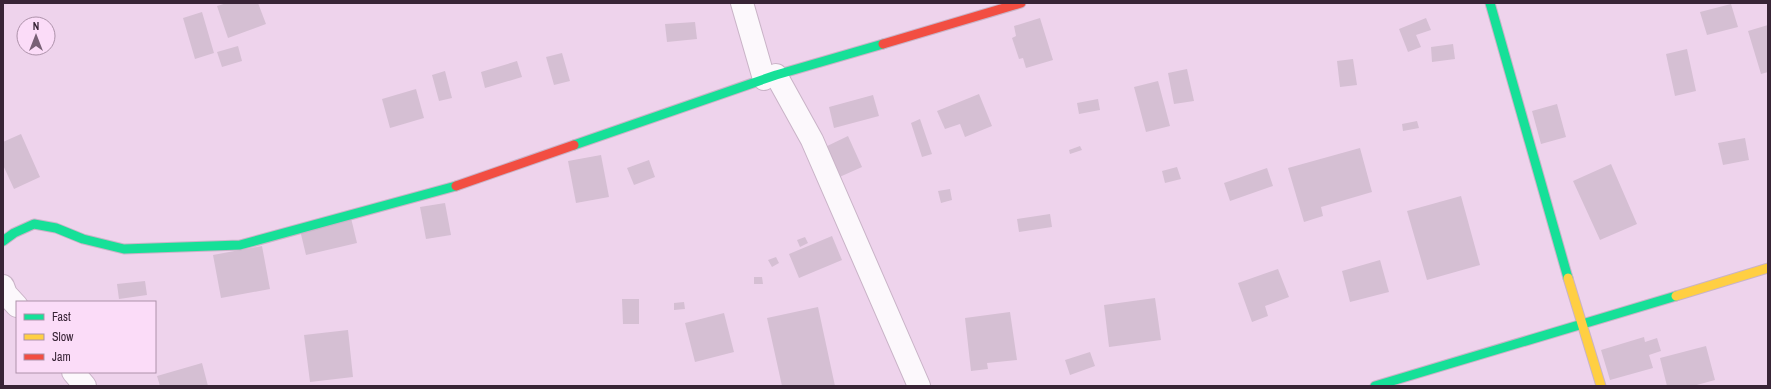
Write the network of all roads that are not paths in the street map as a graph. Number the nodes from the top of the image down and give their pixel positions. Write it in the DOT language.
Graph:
graph roads {
  1 [pos="742,3"];
  2 [pos="1021,3"];
  3 [pos="1490,3"];
  4 [pos="770,77"];
  5 [pos="3,241"];
  6 [pos="1768,268"];
  7 [pos="1581,324"];
  8 [pos="74,373"];
  9 [pos="85,386"];
  10 [pos="919,386"];
  11 [pos="1375,386"];
  12 [pos="1601,386"];
  1 -- 4 [label="street"];
  2 -- 4 [label="street"];
  3 -- 7 [label="street"];
  4 -- 5 [label="street"];
  4 -- 10 [label="street"];
  6 -- 7 [label="street"];
  7 -- 11 [label="street"];
  7 -- 12 [label="street"];
  8 -- 9 [label="street"];
}
